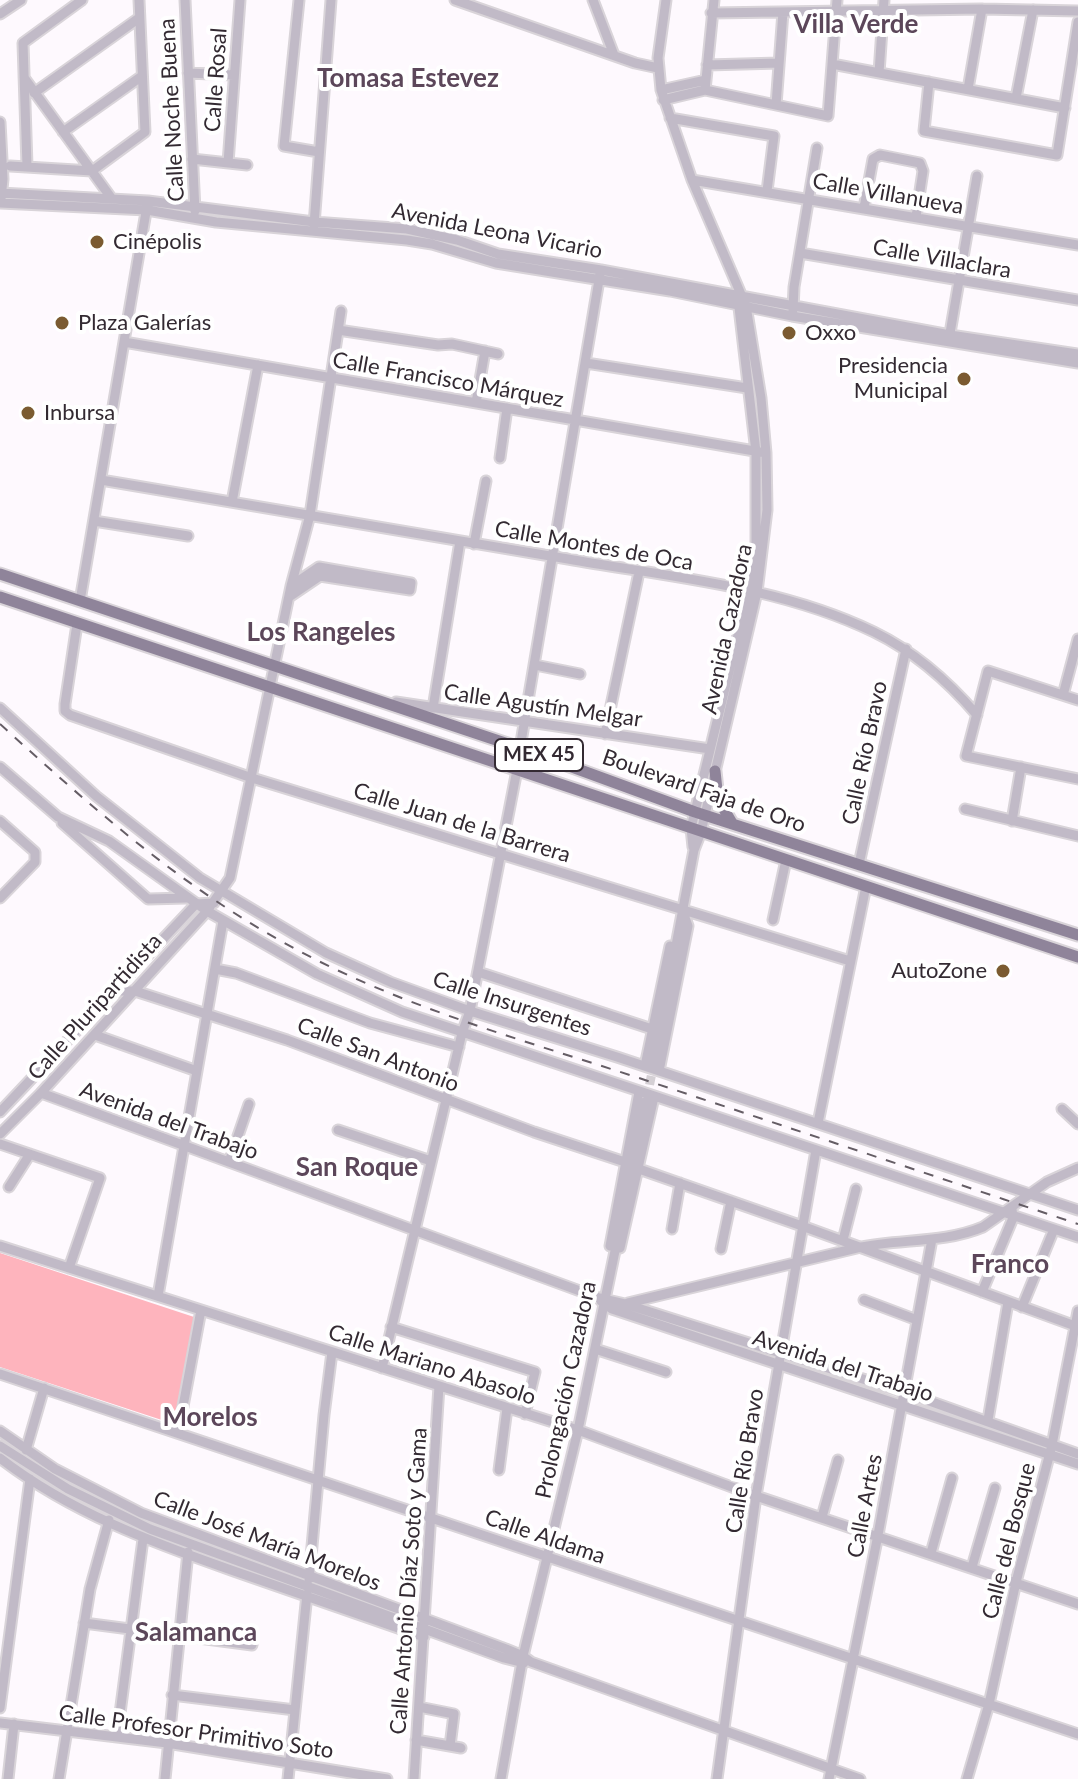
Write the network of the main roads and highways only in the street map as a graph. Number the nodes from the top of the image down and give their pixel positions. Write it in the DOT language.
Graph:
graph roads {
  1 [pos="0,574"];
  2 [pos="0,597"];
  3 [pos="715,771"];
  4 [pos="732,823"];
  5 [pos="1044,925"];
  6 [pos="1078,935"];
  7 [pos="1038,944"];
  8 [pos="1078,957"];
  1 -- 4 [label="main road, Boulevard Faja de Oro / MEX 45"];
  2 -- 7 [label="main road, Boulevard Faja de Oro / MEX 45"];
  3 -- 4 [label="main road"];
  4 -- 5 [label="main road, Boulevard Faja de Oro / MEX 45"];
  5 -- 6 [label="main road, Boulevard Faja de Oro / MEX 45"];
  5 -- 7 [label="main road"];
  7 -- 8 [label="main road, Boulevard Faja de Oro / MEX 45"];
}
